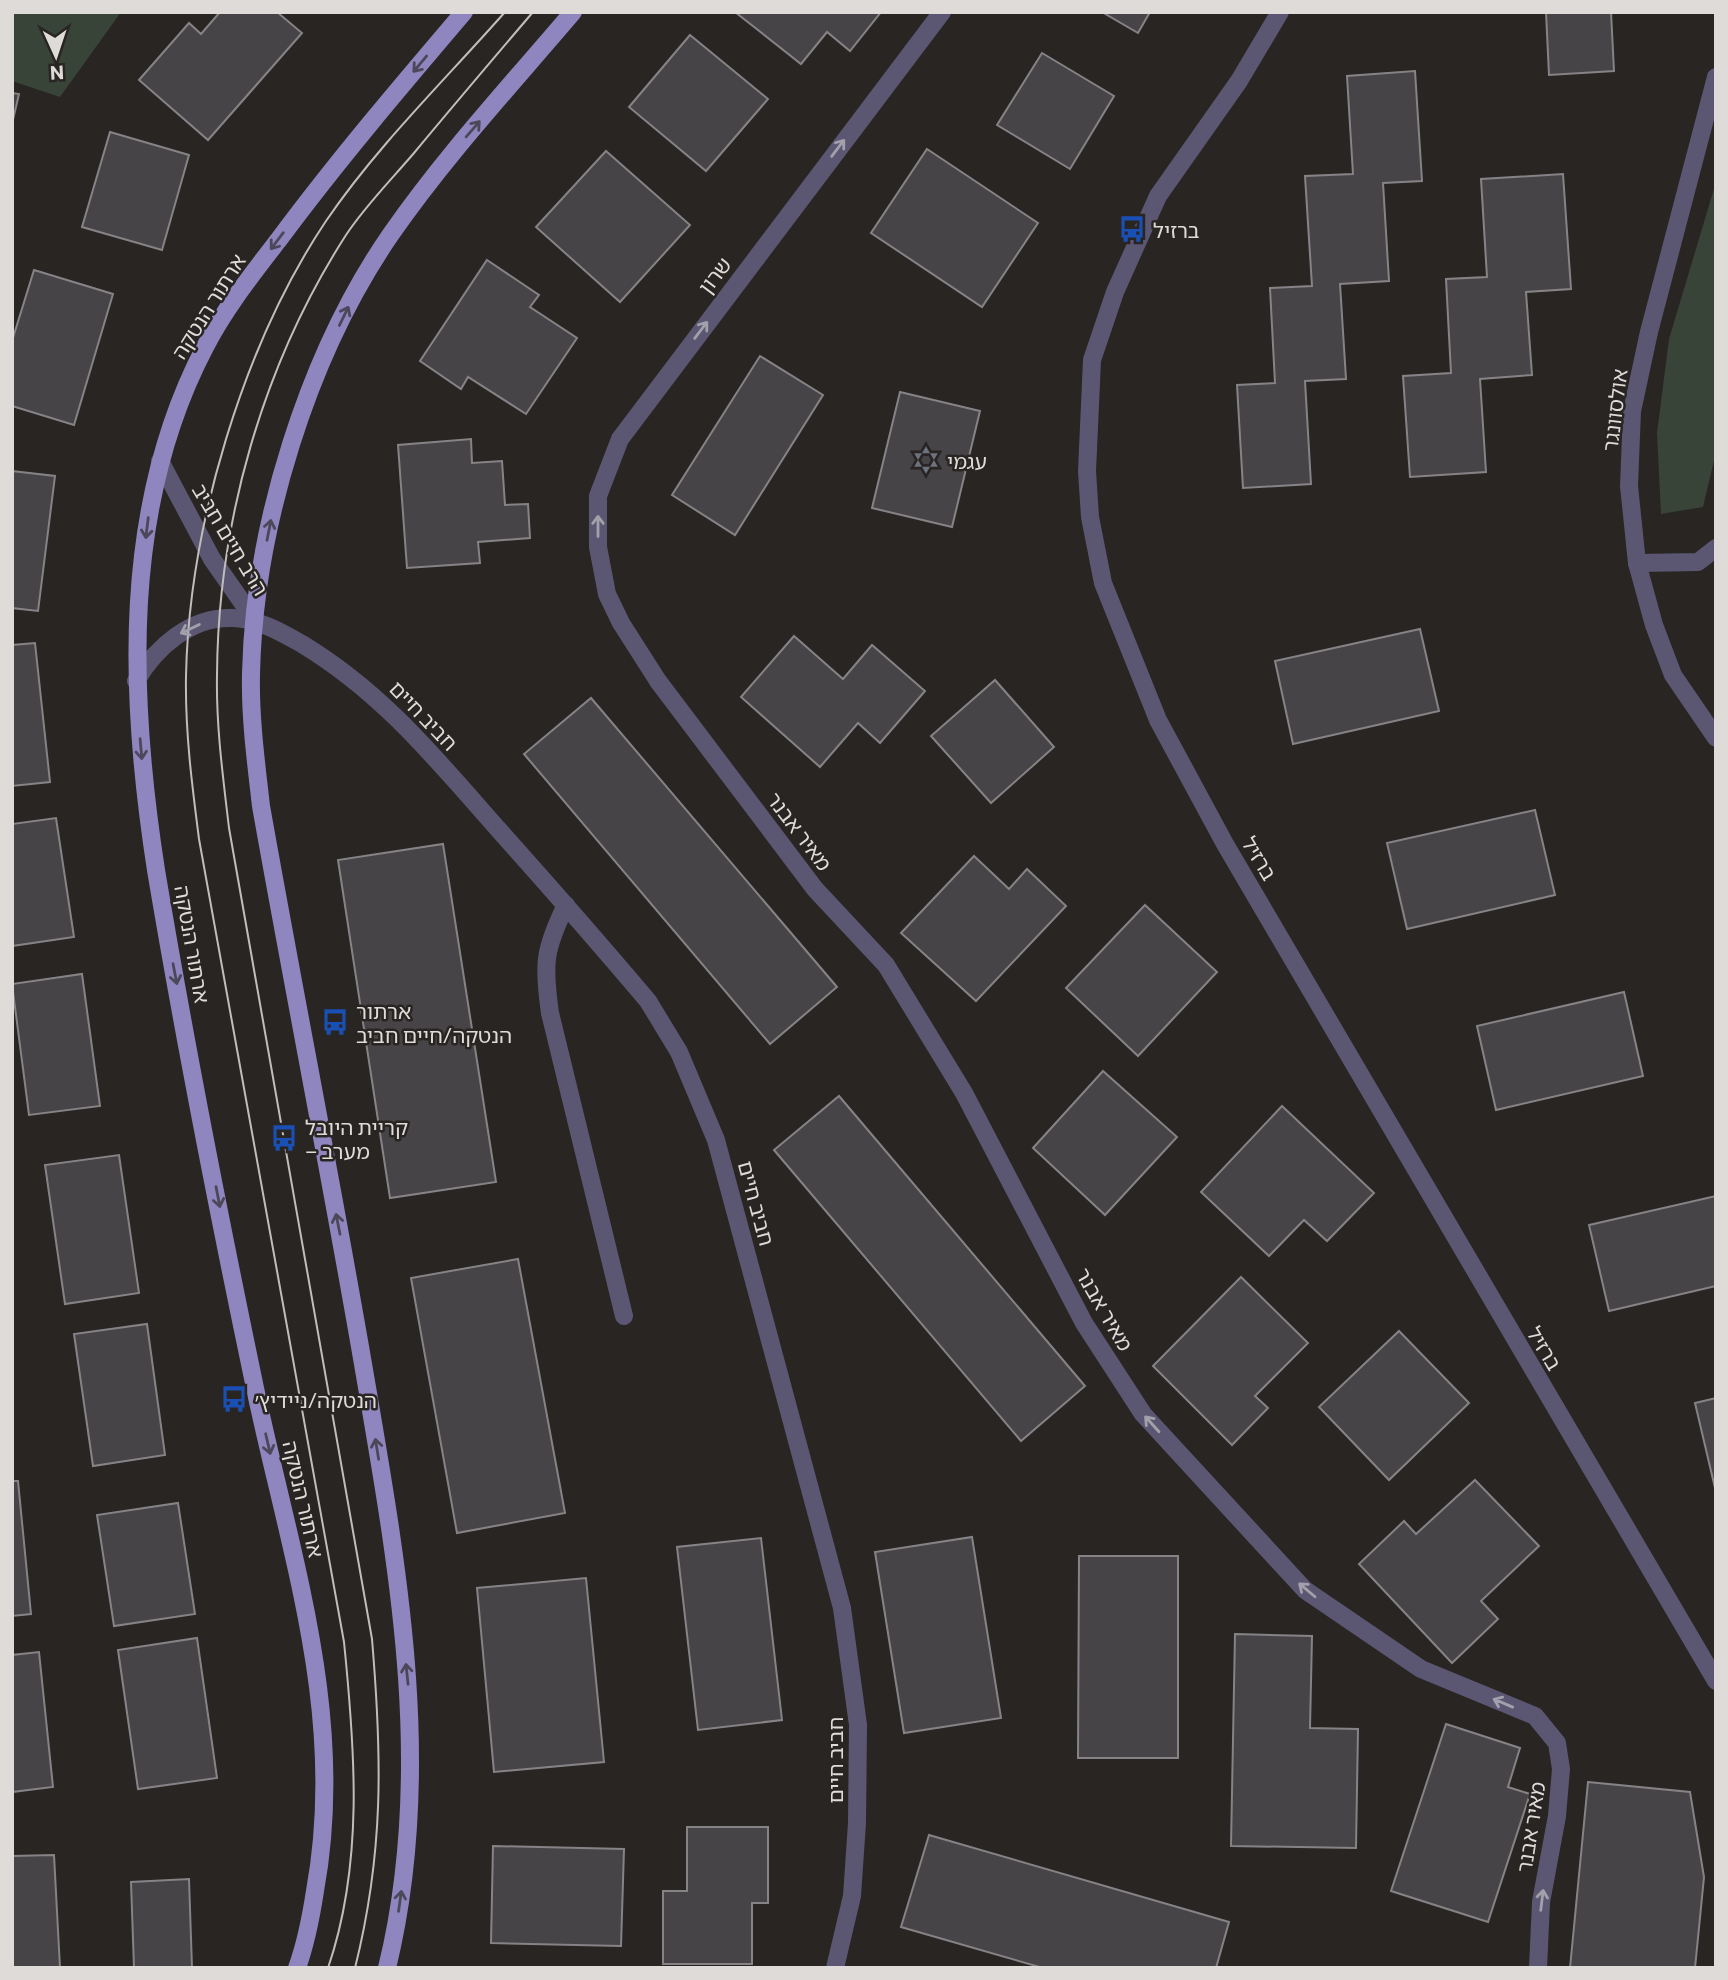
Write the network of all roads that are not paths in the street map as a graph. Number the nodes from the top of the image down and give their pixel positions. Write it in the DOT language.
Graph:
graph roads {
  1 [pos="464,12"];
  2 [pos="573,12"];
  3 [pos="942,12"];
  4 [pos="1280,12"];
  5 [pos="1716,77"];
  6 [pos="160,461"];
  7 [pos="1716,548"];
  8 [pos="1637,563"];
  9 [pos="607,594"];
  10 [pos="256,622"];
  11 [pos="136,681"];
  12 [pos="1716,738"];
  13 [pos="566,905"];
  14 [pos="624,1316"];
  15 [pos="1716,1681"];
  16 [pos="297,1968"];
  17 [pos="387,1968"];
  18 [pos="835,1968"];
  19 [pos="1538,1968"];
  1 -- 6 [label="main road, ארתור הנטקה, one-way"];
  10 -- 2 [label="main road, one-way"];
  9 -- 3 [label="street, שרון, one-way"];
  4 -- 15 [label="street, ברזיל"];
  5 -- 8 [label="street, אולסוונגר"];
  6 -- 10 [label="street, הרב חיים חביב"];
  6 -- 11 [label="main road, ארתור הנטקה, one-way"];
  7 -- 8 [label="street"];
  8 -- 12 [label="street, אולסוונגר"];
  19 -- 9 [label="street, מאיר אבנר, one-way"];
  10 -- 11 [label="street, הרב חיים חביב, one-way"];
  10 -- 13 [label="street, חביב חיים"];
  17 -- 10 [label="main road, one-way"];
  11 -- 16 [label="main road, ארתור הנטקה, one-way"];
  13 -- 14 [label="street"];
  13 -- 18 [label="street, חביב חיים"];
}
